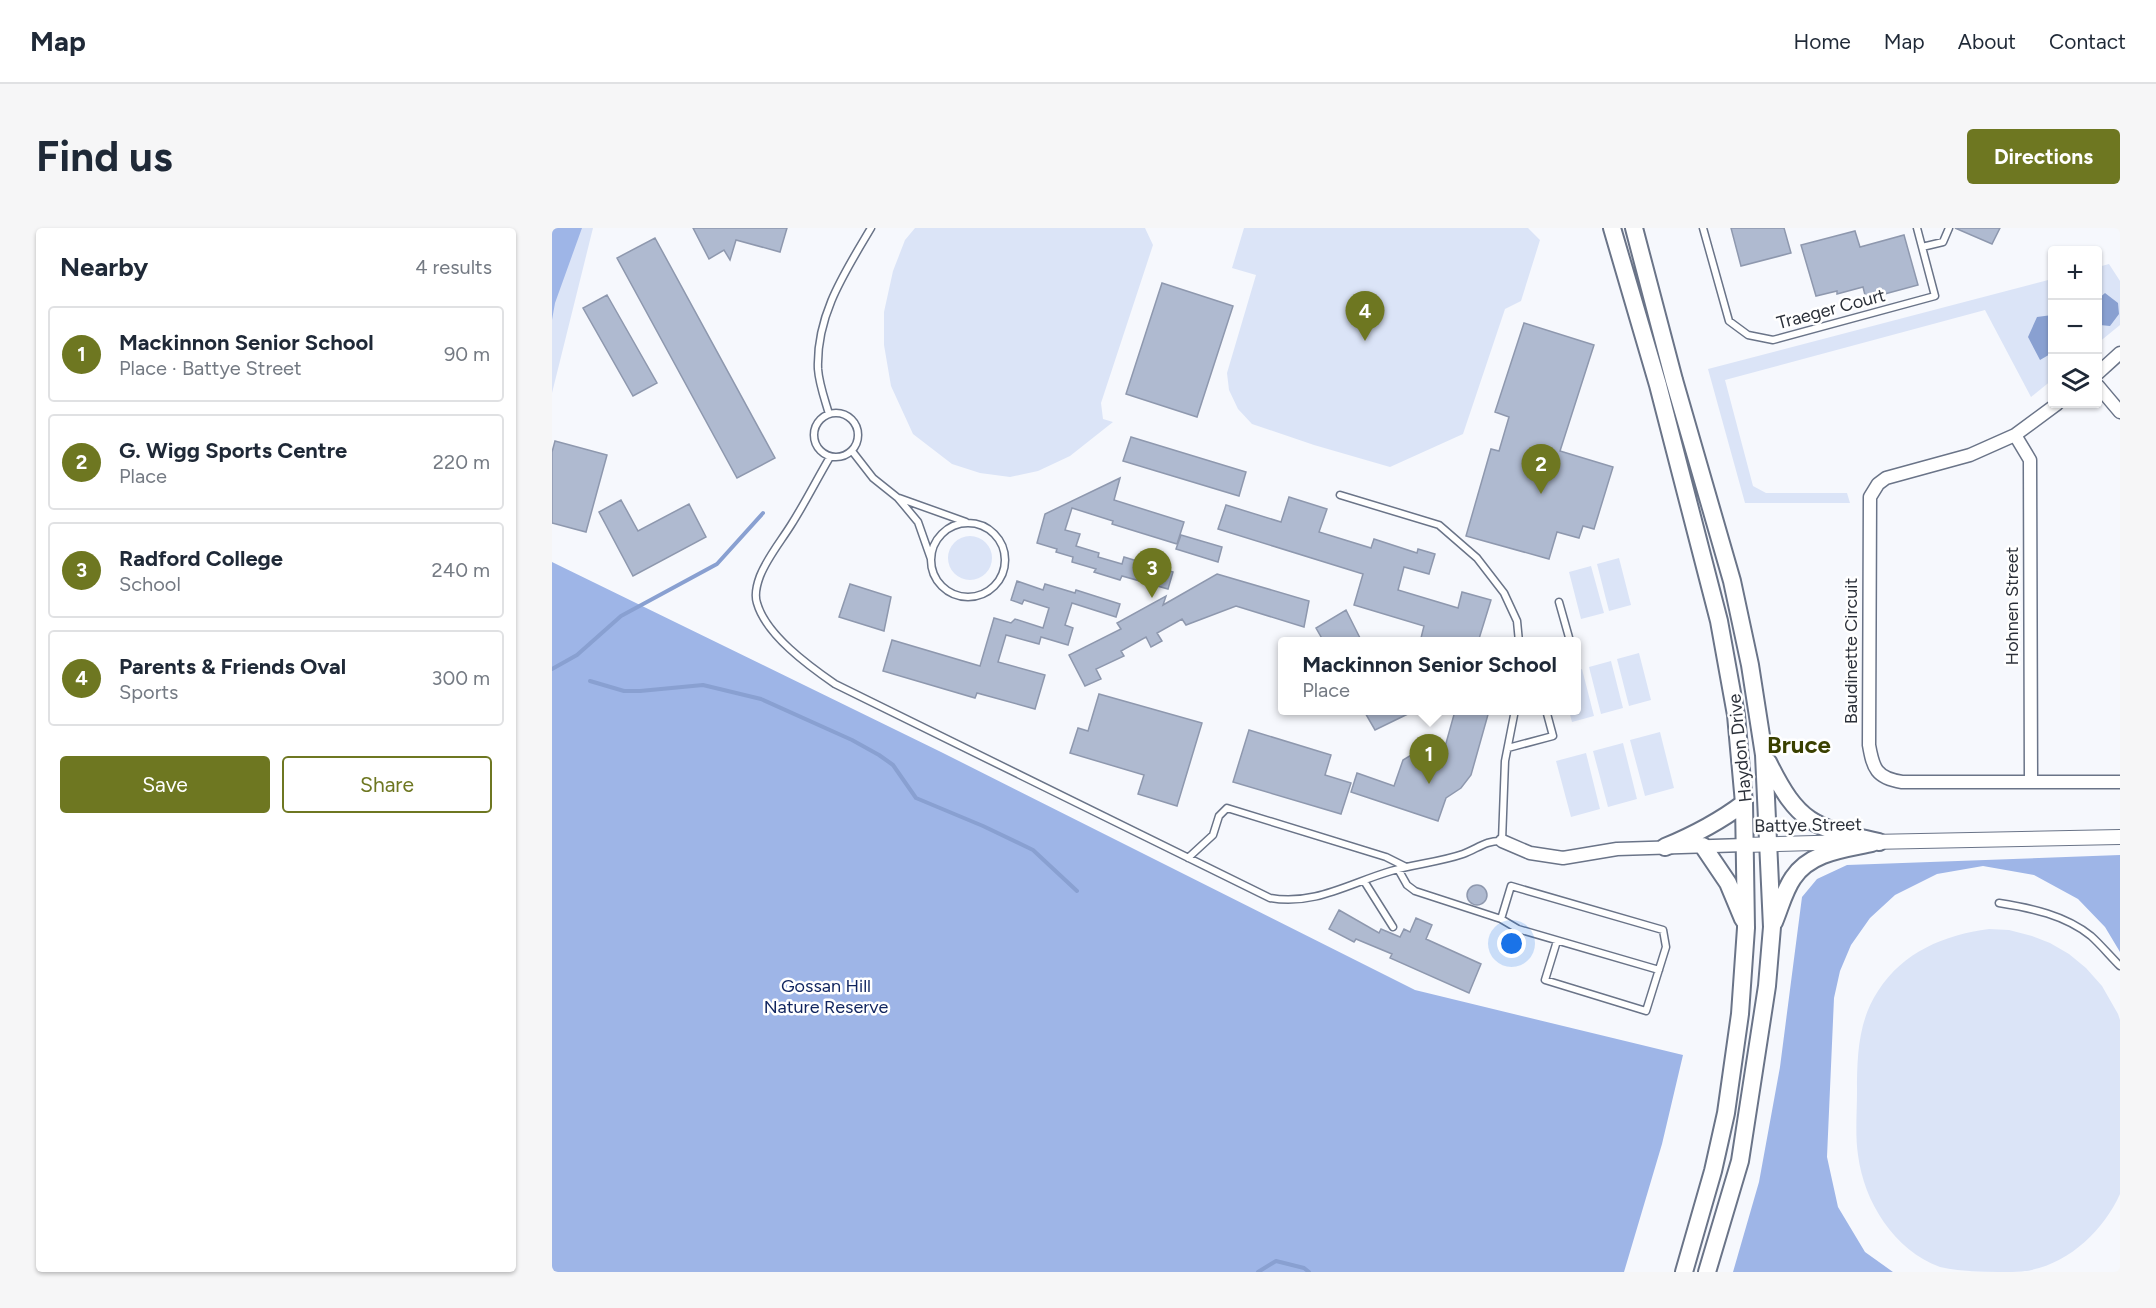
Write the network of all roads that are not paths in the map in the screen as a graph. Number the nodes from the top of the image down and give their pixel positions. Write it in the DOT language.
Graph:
graph roads {
  1 [pos="871,228"];
  2 [pos="1634,228"];
  3 [pos="1703,228"];
  4 [pos="1917,228"];
  5 [pos="1949,228"];
  6 [pos="1611,231"];
  7 [pos="1922,247"];
  8 [pos="2120,353"];
  9 [pos="2102,369"];
  10 [pos="2102,392"];
  11 [pos="2052,408"];
  12 [pos="2120,412"];
  13 [pos="829,414"];
  14 [pos="2015,435"];
  15 [pos="852,451"];
  16 [pos="830,457"];
  17 [pos="1340,495"];
  18 [pos="898,498"];
  19 [pos="970,523"];
  20 [pos="931,559"];
  21 [pos="1559,602"];
  22 [pos="1519,637"];
  23 [pos="1569,637"];
  24 [pos="1514,715"];
  25 [pos="1547,715"];
  26 [pos="1508,748"];
  27 [pos="1764,755"];
  28 [pos="2031,782"];
  29 [pos="2120,782"];
  30 [pos="1744,803"];
  31 [pos="2120,837"];
  32 [pos="1502,841"];
  33 [pos="1879,842"];
  34 [pos="1768,844"];
  35 [pos="1745,845"];
  36 [pos="1702,846"];
  37 [pos="1665,847"];
  38 [pos="1188,858"];
  39 [pos="1406,867"];
  40 [pos="1398,869"];
  41 [pos="1365,881"];
  42 [pos="2000,903"];
  43 [pos="1501,919"];
  44 [pos="1393,927"];
  45 [pos="1772,927"];
  46 [pos="1746,928"];
  47 [pos="1557,940"];
  48 [pos="2120,966"];
  49 [pos="1659,970"];
  50 [pos="1684,1272"];
  51 [pos="1707,1272"];
  1 -- 13 [label="lane"];
  2 -- 27 [label="main road, Haydon Drive"];
  3 -- 7 [label="lane, Traeger Court"];
  4 -- 7 [label="lane, Traeger Court"];
  5 -- 7 [label="lane"];
  6 -- 30 [label="main road, Haydon Drive"];
  8 -- 9 [label="street"];
  10 -- 12 [label="street"];
  11 -- 14 [label="street, Baudinette Circuit"];
  13 -- 15 [label="lane"];
  13 -- 16 [label="lane"];
  14 -- 28 [label="street, Hohnen Street"];
  14 -- 28 [label="street, Baudinette Circuit"];
  15 -- 16 [label="lane"];
  15 -- 18 [label="lane"];
  16 -- 38 [label="lane"];
  17 -- 22 [label="lane"];
  18 -- 19 [label="lane"];
  18 -- 20 [label="lane"];
  19 -- 20 [label="lane"];
  19 -- 20 [label="lane"];
  21 -- 23 [label="lane"];
  24 -- 26 [label="lane"];
  25 -- 26 [label="lane"];
  26 -- 32 [label="lane"];
  27 -- 33 [label="main road"];
  27 -- 34 [label="main road, Haydon Drive"];
  28 -- 29 [label="street, Baudinette Circuit"];
  30 -- 35 [label="main road, Haydon Drive"];
  30 -- 37 [label="main road"];
  31 -- 33 [label="street, Battye Street"];
  32 -- 37 [label="street, Battye Street"];
  32 -- 39 [label="lane"];
  33 -- 34 [label="street, Battye Street"];
  33 -- 45 [label="main road"];
  34 -- 35 [label="street, Battye Street"];
  34 -- 45 [label="main road, Haydon Drive"];
  35 -- 36 [label="street, Battye Street"];
  35 -- 46 [label="main road, Haydon Drive"];
  36 -- 37 [label="street, Battye Street"];
  36 -- 46 [label="main road"];
  38 -- 39 [label="lane"];
  38 -- 41 [label="lane"];
  39 -- 40 [label="lane"];
  40 -- 41 [label="lane"];
  40 -- 43 [label="lane"];
  41 -- 44 [label="lane"];
  42 -- 48 [label="lane"];
  43 -- 47 [label="lane"];
  43 -- 49 [label="lane"];
  45 -- 51 [label="main road, Haydon Drive"];
  46 -- 50 [label="main road, Haydon Drive"];
  47 -- 49 [label="lane"];
  47 -- 49 [label="lane"];
}
